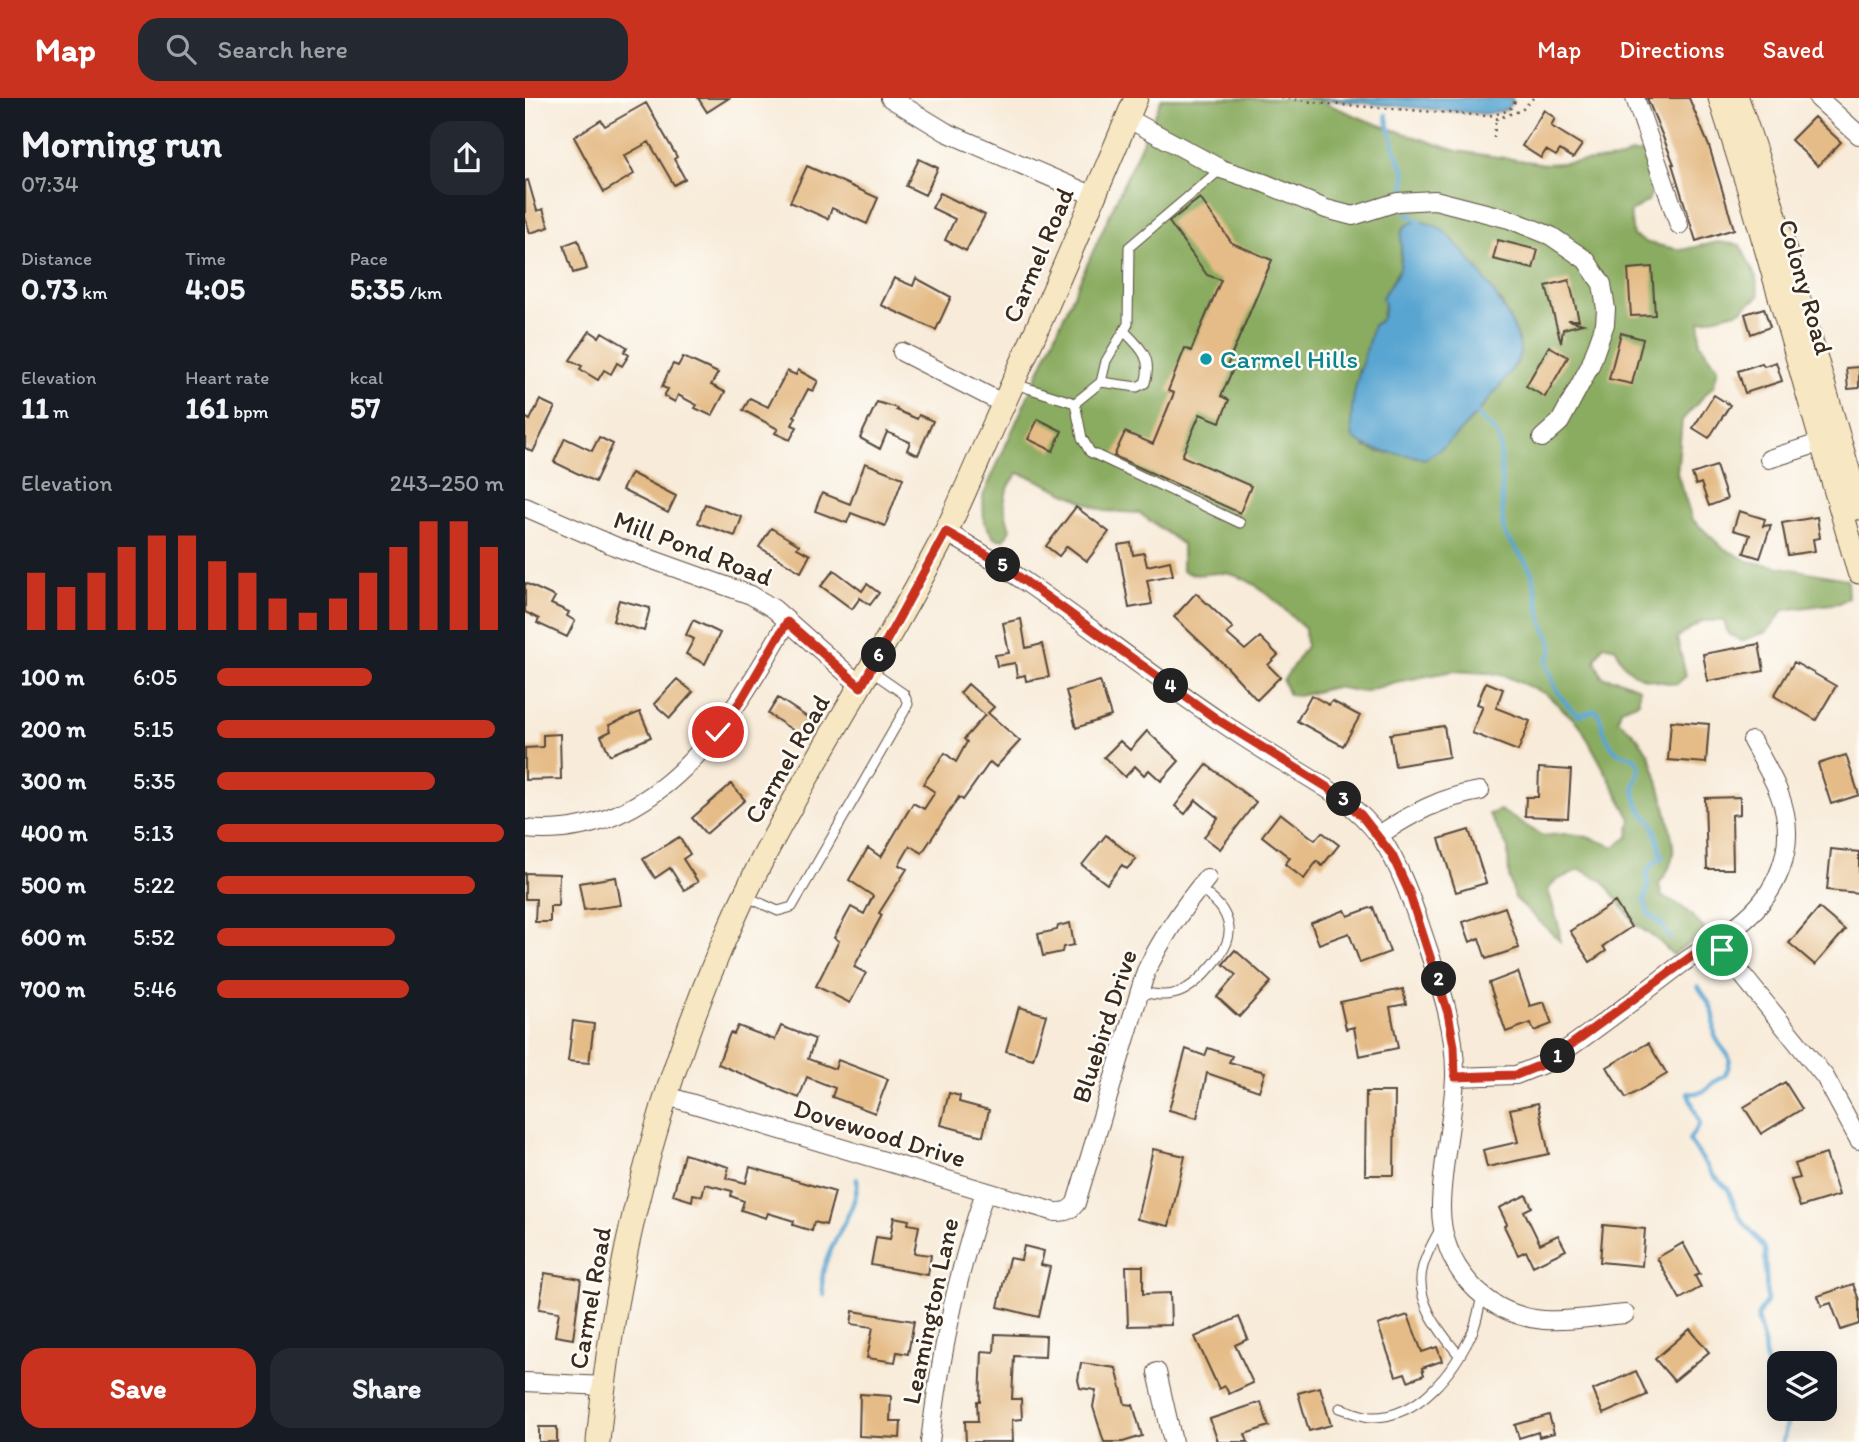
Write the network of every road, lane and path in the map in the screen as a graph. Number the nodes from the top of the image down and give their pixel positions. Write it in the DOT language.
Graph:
graph roads {
  1 [pos="890,98"];
  2 [pos="1281,98"];
  3 [pos="1515,98"];
  4 [pos="1534,98"];
  5 [pos="1635,98"];
  6 [pos="1720,98"];
  7 [pos="1737,98"];
  8 [pos="1818,98"];
  9 [pos="1132,108"];
  10 [pos="1496,116"];
  11 [pos="1859,135"];
  12 [pos="1494,138"];
  13 [pos="1221,169"];
  14 [pos="1094,196"];
  15 [pos="1679,225"];
  16 [pos="1124,331"];
  17 [pos="902,352"];
  18 [pos="1101,382"];
  19 [pos="1009,393"];
  20 [pos="1075,404"];
  21 [pos="1542,438"];
  22 [pos="1830,440"];
  23 [pos="1769,460"];
  24 [pos="525,507"];
  25 [pos="1859,508"];
  26 [pos="1240,523"];
  27 [pos="946,532"];
  28 [pos="1859,572"];
  29 [pos="787,622"];
  30 [pos="865,678"];
  31 [pos="1752,741"];
  32 [pos="1480,791"];
  33 [pos="525,829"];
  34 [pos="1379,835"];
  35 [pos="1203,883"];
  36 [pos="745,895"];
  37 [pos="1714,940"];
  38 [pos="1139,992"];
  39 [pos="1455,1077"];
  40 [pos="667,1096"];
  41 [pos="1859,1140"];
  42 [pos="985,1192"];
  43 [pos="1076,1203"];
  44 [pos="1443,1224"];
  45 [pos="1482,1296"];
  46 [pos="1625,1314"];
  47 [pos="1459,1355"];
  48 [pos="1157,1372"];
  49 [pos="525,1382"];
  50 [pos="604,1386"];
  51 [pos="1340,1408"];
  52 [pos="598,1442"];
  53 [pos="930,1442"];
  54 [pos="1173,1442"];
  1 -- 14 [label="street"];
  2 -- 10 [label="path"];
  3 -- 10 [label="path"];
  4 -- 10 [label="path"];
  5 -- 15 [label="street"];
  6 -- 22 [label="main road, Colony Road"];
  7 -- 22 [label="main road, Colony Road"];
  8 -- 11 [label="street"];
  9 -- 13 [label="street"];
  9 -- 14 [label="main road, Carmel Road"];
  10 -- 12 [label="path"];
  13 -- 16 [label="lane"];
  13 -- 21 [label="street"];
  14 -- 19 [label="main road, Carmel Road"];
  16 -- 18 [label="lane"];
  16 -- 18 [label="lane"];
  17 -- 19 [label="street"];
  18 -- 20 [label="lane"];
  19 -- 20 [label="lane"];
  19 -- 27 [label="main road, Carmel Road"];
  20 -- 26 [label="lane"];
  22 -- 23 [label="street"];
  22 -- 25 [label="main road, Colony Road"];
  22 -- 28 [label="main road, Colony Road"];
  24 -- 29 [label="street, Mill Pond Road"];
  27 -- 30 [label="main road, Carmel Road"];
  27 -- 34 [label="street"];
  29 -- 30 [label="street, Mill Pond Road"];
  29 -- 33 [label="street"];
  30 -- 36 [label="main road, Carmel Road"];
  30 -- 36 [label="lane"];
  31 -- 37 [label="street"];
  32 -- 34 [label="street"];
  34 -- 39 [label="street"];
  35 -- 38 [label="street, Bluebird Drive"];
  35 -- 38 [label="lane"];
  36 -- 40 [label="main road, Carmel Road"];
  37 -- 39 [label="street"];
  37 -- 41 [label="street"];
  38 -- 43 [label="street, Bluebird Drive"];
  39 -- 44 [label="street"];
  40 -- 42 [label="street, Dovewood Drive"];
  40 -- 50 [label="main road, Carmel Road"];
  42 -- 43 [label="street, Dovewood Drive"];
  42 -- 53 [label="street, Leamington Lane"];
  44 -- 45 [label="street"];
  44 -- 47 [label="lane"];
  45 -- 46 [label="street"];
  45 -- 47 [label="lane"];
  47 -- 51 [label="lane"];
  48 -- 54 [label="street"];
  49 -- 50 [label="street"];
  50 -- 52 [label="main road, Carmel Road"];
}
